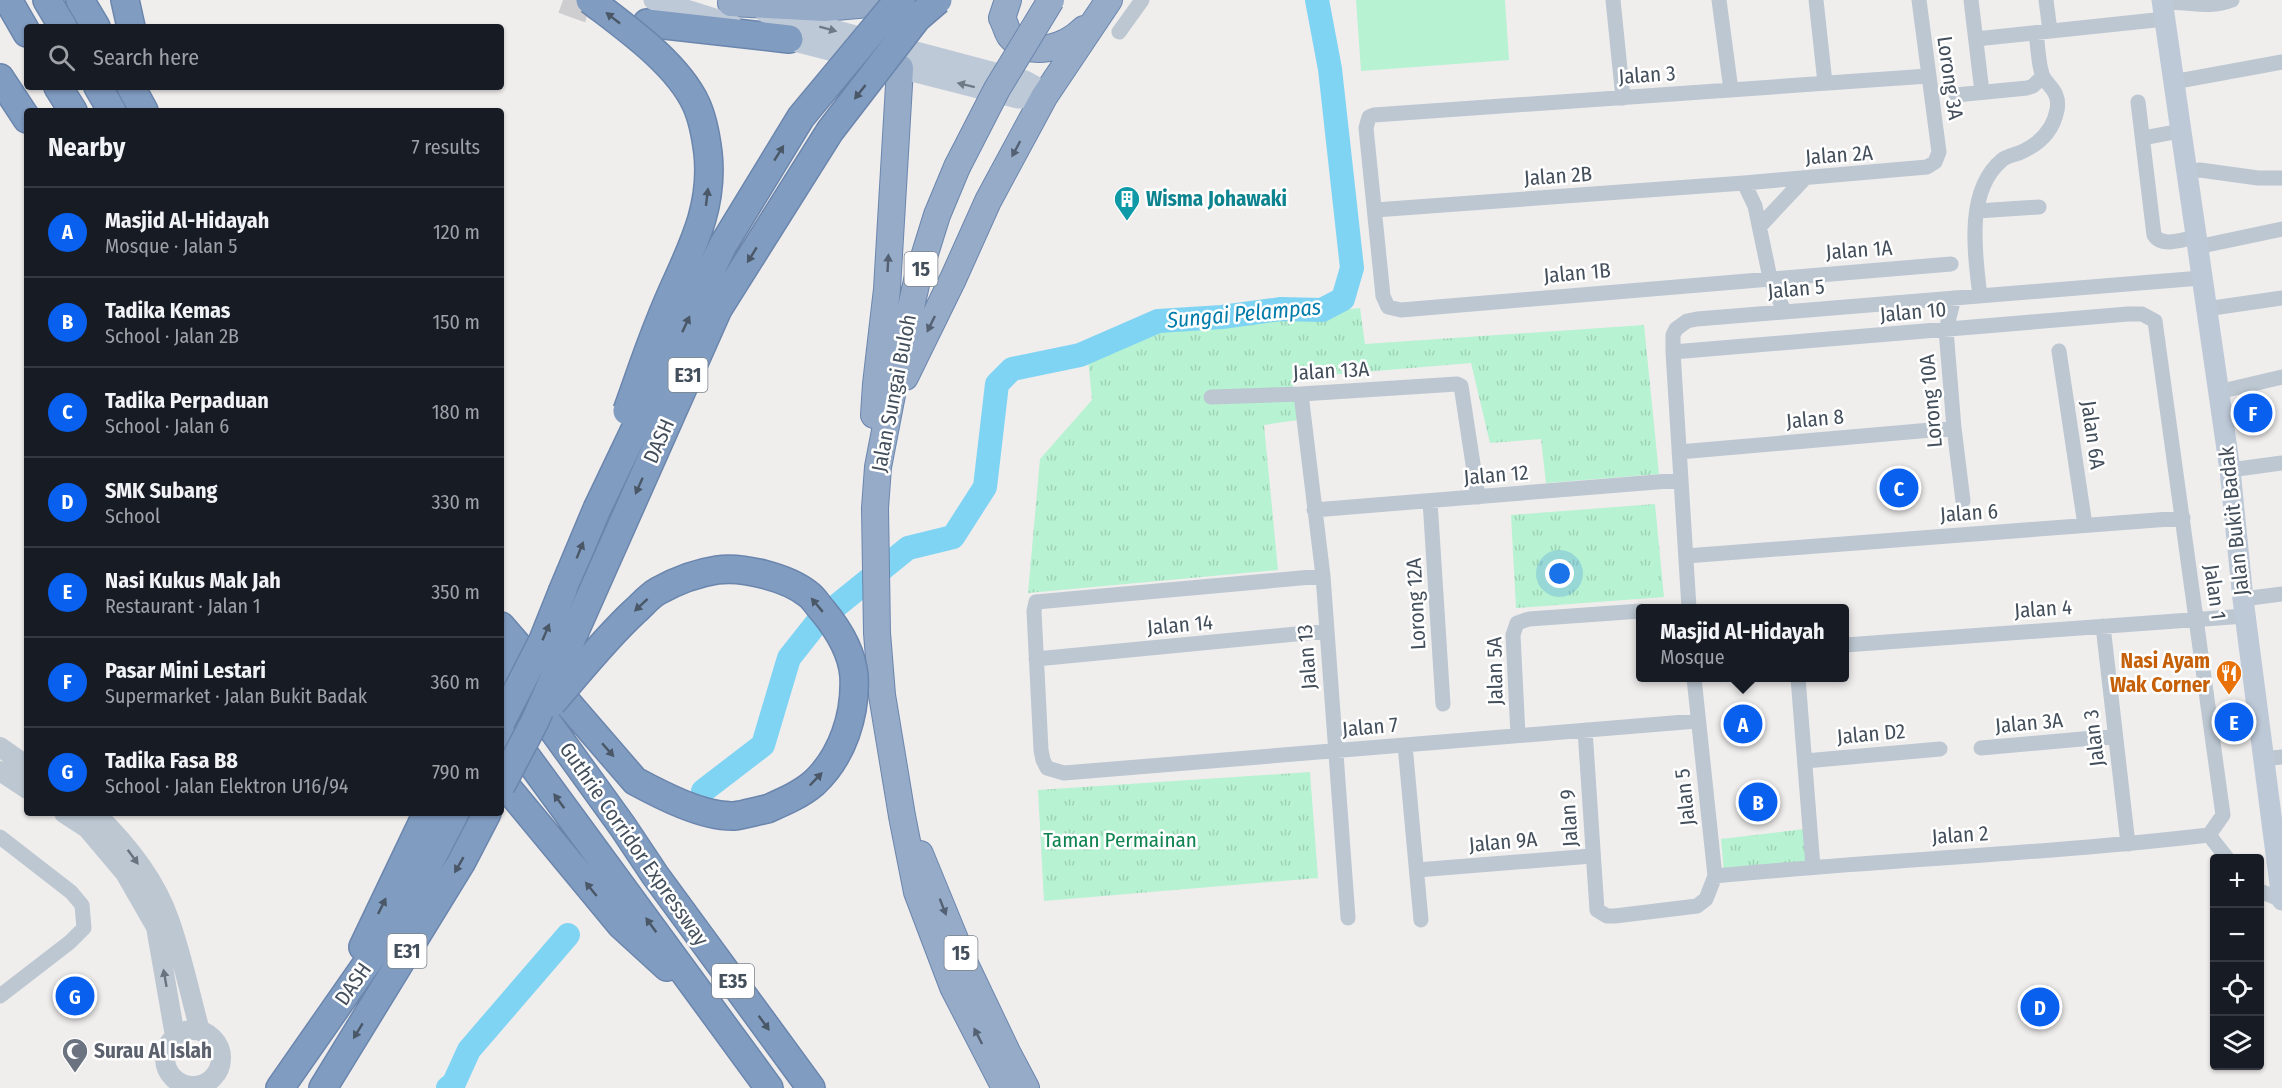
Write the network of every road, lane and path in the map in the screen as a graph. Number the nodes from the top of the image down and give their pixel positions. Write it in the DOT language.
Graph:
graph roads {
  1 [pos="8,0"];
  2 [pos="47,0"];
  3 [pos="80,0"];
  4 [pos="125,0"];
  5 [pos="590,0"];
  6 [pos="901,0"];
  7 [pos="914,0"];
  8 [pos="938,0"];
  9 [pos="1008,0"];
  10 [pos="1051,0"];
  11 [pos="1142,0"];
  12 [pos="1613,0"];
  13 [pos="1719,0"];
  14 [pos="1816,0"];
  15 [pos="1918,0"];
  16 [pos="1971,0"];
  17 [pos="2046,0"];
  18 [pos="2232,0"];
  19 [pos="726,2"];
  20 [pos="2163,7"];
  21 [pos="1102,9"];
  22 [pos="650,11"];
  23 [pos="61,24"];
  24 [pos="94,24"];
  25 [pos="130,24"];
  26 [pos="24,28"];
  27 [pos="1119,32"];
  28 [pos="2043,32"];
  29 [pos="789,39"];
  30 [pos="1976,39"];
  31 [pos="2282,62"];
  32 [pos="900,68"];
  33 [pos="1928,76"];
  34 [pos="2042,77"];
  35 [pos="0,78"];
  36 [pos="2173,82"];
  37 [pos="1826,83"];
  38 [pos="60,90"];
  39 [pos="100,90"];
  40 [pos="133,90"];
  41 [pos="148,90"];
  42 [pos="1731,90"];
  43 [pos="1982,92"];
  44 [pos="1956,95"];
  45 [pos="1044,97"];
  46 [pos="1623,98"];
  47 [pos="2138,102"];
  48 [pos="70,108"];
  49 [pos="110,108"];
  50 [pos="142,108"];
  51 [pos="153,108"];
  52 [pos="24,114"];
  53 [pos="2180,131"];
  54 [pos="2143,138"];
  55 [pos="1935,162"];
  56 [pos="2186,171"];
  57 [pos="1805,178"];
  58 [pos="2282,178"];
  59 [pos="1744,183"];
  60 [pos="2039,207"];
  61 [pos="1375,210"];
  62 [pos="1977,211"];
  63 [pos="1760,226"];
  64 [pos="2282,229"];
  65 [pos="2197,242"];
  66 [pos="1951,264"];
  67 [pos="1770,278"];
  68 [pos="2201,278"];
  69 [pos="1980,296"];
  70 [pos="1954,298"];
  71 [pos="2282,298"];
  72 [pos="2206,309"];
  73 [pos="1784,311"];
  74 [pos="2155,321"];
  75 [pos="1946,330"];
  76 [pos="2059,351"];
  77 [pos="1673,352"];
  78 [pos="2282,377"];
  79 [pos="2218,392"];
  80 [pos="1301,394"];
  81 [pos="1211,397"];
  82 [pos="888,412"];
  83 [pos="1954,428"];
  84 [pos="1679,452"];
  85 [pos="880,457"];
  86 [pos="2282,463"];
  87 [pos="2230,470"];
  88 [pos="1681,480"];
  89 [pos="1478,497"];
  90 [pos="1430,501"];
  91 [pos="1963,501"];
  92 [pos="597,509"];
  93 [pos="1314,510"];
  94 [pos="2183,518"];
  95 [pos="2085,525"];
  96 [pos="1686,556"];
  97 [pos="1323,576"];
  98 [pos="2282,594"];
  99 [pos="1689,604"];
  100 [pos="2244,608"];
  101 [pos="1636,611"];
  102 [pos="2198,619"];
  103 [pos="2103,626"];
  104 [pos="504,631"];
  105 [pos="1327,631"];
  106 [pos="504,632"];
  107 [pos="1849,645"];
  108 [pos="1036,659"];
  109 [pos="504,662"];
  110 [pos="1694,682"];
  111 [pos="1798,682"];
  112 [pos="559,694"];
  113 [pos="559,694"];
  114 [pos="559,694"];
  115 [pos="559,694"];
  116 [pos="1443,704"];
  117 [pos="504,716"];
  118 [pos="535,721"];
  119 [pos="1698,721"];
  120 [pos="504,726"];
  121 [pos="1585,730"];
  122 [pos="1518,735"];
  123 [pos="2115,736"];
  124 [pos="1405,745"];
  125 [pos="0,747"];
  126 [pos="1981,748"];
  127 [pos="1940,749"];
  128 [pos="1335,752"];
  129 [pos="2272,758"];
  130 [pos="1805,761"];
  131 [pos="24,764"];
  132 [pos="0,771"];
  133 [pos="504,780"];
  134 [pos="504,784"];
  135 [pos="24,787"];
  136 [pos="2275,798"];
  137 [pos="69,816"];
  138 [pos="98,816"];
  139 [pos="426,816"];
  140 [pos="453,816"];
  141 [pos="485,816"];
  142 [pos="902,816"];
  143 [pos="623,827"];
  144 [pos="2209,835"];
  145 [pos="0,837"];
  146 [pos="2128,844"];
  147 [pos="2224,854"];
  148 [pos="1592,856"];
  149 [pos="1813,867"];
  150 [pos="1417,870"];
  151 [pos="1715,876"];
  152 [pos="2264,893"];
  153 [pos="2282,900"];
  154 [pos="1348,918"];
  155 [pos="1421,920"];
  156 [pos="0,996"];
  157 [pos="710,1006"];
  158 [pos="330,1016"];
  159 [pos="200,1031"];
  160 [pos="175,1036"];
  161 [pos="181,1086"];
  162 [pos="205,1086"];
  163 [pos="280,1088"];
  164 [pos="324,1088"];
  165 [pos="769,1088"];
  166 [pos="811,1088"];
  167 [pos="1005,1088"];
  168 [pos="1026,1088"];
  1 -- 26 [label="highway"];
  2 -- 23 [label="highway"];
  3 -- 24 [label="highway"];
  4 -- 25 [label="highway"];
  92 -- 5 [label="highway, one-way, bridge"];
  92 -- 6 [label="highway, DASH / E31, one-way, bridge"];
  7 -- 19 [label="highway"];
  8 -- 118 [label="highway, DASH / E31, one-way, bridge"];
  9 -- 21 [label="highway"];
  10 -- 82 [label="highway, Jalan Sungai Buloh / 15, bridge"];
  11 -- 27 [label="street"];
  12 -- 46 [label="street"];
  13 -- 42 [label="street"];
  14 -- 37 [label="street"];
  15 -- 33 [label="street, Lorong 3A"];
  16 -- 30 [label="street"];
  17 -- 28 [label="street"];
  18 -- 20 [label="street"];
  19 -- 45 [label="main road, one-way"];
  20 -- 28 [label="street"];
  20 -- 36 [label="main road, Jalan Bukit Badak"];
  21 -- 45 [label="highway"];
  22 -- 29 [label="highway"];
  28 -- 30 [label="street"];
  28 -- 34 [label="street"];
  29 -- 32 [label="main road"];
  30 -- 43 [label="street"];
  31 -- 36 [label="street"];
  45 -- 32 [label="main road, one-way"];
  85 -- 32 [label="highway, one-way"];
  33 -- 37 [label="street, Jalan 3"];
  33 -- 55 [label="street, Lorong 3A"];
  34 -- 43 [label="street"];
  34 -- 62 [label="street"];
  35 -- 52 [label="highway"];
  36 -- 53 [label="main road, Jalan Bukit Badak"];
  37 -- 42 [label="street, Jalan 3"];
  38 -- 48 [label="highway"];
  39 -- 49 [label="highway"];
  40 -- 50 [label="highway"];
  41 -- 51 [label="highway"];
  42 -- 46 [label="street, Jalan 3"];
  43 -- 44 [label="street"];
  45 -- 82 [label="highway, one-way"];
  46 -- 61 [label="street, Jalan 3"];
  47 -- 54 [label="street"];
  53 -- 54 [label="street"];
  53 -- 56 [label="main road, Jalan Bukit Badak"];
  54 -- 65 [label="street"];
  55 -- 57 [label="street, Jalan 2A"];
  56 -- 58 [label="street"];
  56 -- 65 [label="main road, Jalan Bukit Badak"];
  57 -- 59 [label="street, Jalan 2A"];
  57 -- 63 [label="street"];
  59 -- 61 [label="street, Jalan 2B"];
  59 -- 63 [label="street"];
  60 -- 62 [label="street"];
  61 -- 67 [label="street, Jalan 1B"];
  62 -- 69 [label="street"];
  63 -- 67 [label="street"];
  64 -- 65 [label="street"];
  65 -- 68 [label="main road, Jalan Bukit Badak"];
  66 -- 67 [label="street, Jalan 1A"];
  67 -- 73 [label="street"];
  68 -- 69 [label="street, Jalan 5"];
  68 -- 72 [label="main road, Jalan Bukit Badak"];
  69 -- 70 [label="street, Jalan 5"];
  70 -- 73 [label="street, Jalan 5"];
  70 -- 75 [label="street, Lorong 10A"];
  71 -- 72 [label="street"];
  72 -- 79 [label="main road, Jalan Bukit Badak"];
  73 -- 77 [label="street, Jalan 5"];
  74 -- 75 [label="street, Jalan 10"];
  74 -- 94 [label="street, Jalan 1"];
  75 -- 77 [label="street, Jalan 10"];
  75 -- 83 [label="street, Lorong 10A"];
  76 -- 95 [label="street, Jalan 6A"];
  77 -- 84 [label="street, Jalan 5"];
  78 -- 79 [label="street"];
  79 -- 87 [label="main road, Jalan Bukit Badak"];
  80 -- 81 [label="street, Jalan 13A"];
  80 -- 89 [label="street, Jalan 13A"];
  80 -- 93 [label="street, Jalan 13"];
  82 -- 85 [label="highway, Jalan Sungai Buloh / 15"];
  83 -- 84 [label="street, Jalan 8"];
  83 -- 91 [label="street, Lorong 10A"];
  84 -- 88 [label="street, Jalan 5"];
  85 -- 142 [label="highway, Jalan Sungai Buloh / 15"];
  86 -- 87 [label="street"];
  87 -- 100 [label="main road, Jalan Bukit Badak"];
  88 -- 89 [label="street, Jalan 12"];
  88 -- 96 [label="street, Jalan 5"];
  89 -- 90 [label="street, Jalan 12"];
  90 -- 93 [label="street, Jalan 12"];
  90 -- 116 [label="street, Lorong 12A"];
  117 -- 92 [label="highway, DASH / E31, one-way, bridge"];
  93 -- 97 [label="street, Jalan 13"];
  94 -- 95 [label="street, Jalan 6"];
  94 -- 102 [label="street, Jalan 1"];
  95 -- 96 [label="street, Jalan 6"];
  96 -- 99 [label="street, Jalan 5"];
  97 -- 105 [label="street, Jalan 13"];
  97 -- 108 [label="street"];
  98 -- 100 [label="street, Jalan 4"];
  100 -- 102 [label="street, Jalan 4"];
  100 -- 129 [label="main road, Jalan Bukit Badak"];
  101 -- 122 [label="street, Jalan 5A"];
  102 -- 103 [label="street, Jalan 4"];
  102 -- 144 [label="street, Jalan 1"];
  103 -- 107 [label="street, Jalan 4"];
  103 -- 123 [label="street, Jalan 3"];
  104 -- 112 [label="highway, one-way, bridge"];
  105 -- 108 [label="street, Jalan 14"];
  105 -- 128 [label="street, Jalan 13"];
  106 -- 143 [label="highway"];
  108 -- 128 [label="street, Jalan 7"];
  109 -- 143 [label="highway, Guthrie Corridor Expressway / E35"];
  110 -- 119 [label="street, Jalan 5"];
  111 -- 130 [label="street"];
  113 -- 114 [label="highway, one-way, bridge"];
  115 -- 118 [label="highway, one-way, bridge"];
  118 -- 133 [label="highway, DASH / E31, bridge"];
  119 -- 121 [label="street, Jalan 7"];
  119 -- 151 [label="street, Jalan 5"];
  157 -- 120 [label="highway, Guthrie Corridor Expressway / E35, one-way"];
  121 -- 122 [label="street, Jalan 7"];
  121 -- 148 [label="street, Jalan 9"];
  122 -- 124 [label="street, Jalan 7"];
  123 -- 126 [label="street, Jalan 3A"];
  123 -- 146 [label="street, Jalan 3"];
  124 -- 128 [label="street, Jalan 7"];
  124 -- 150 [label="street"];
  125 -- 131 [label="street"];
  127 -- 130 [label="street, Jalan D2"];
  128 -- 154 [label="street, Jalan 13"];
  129 -- 136 [label="main road, Jalan Bukit Badak"];
  130 -- 149 [label="street"];
  132 -- 135 [label="street"];
  157 -- 134 [label="highway, one-way"];
  136 -- 153 [label="main road, Jalan Bukit Badak"];
  160 -- 137 [label="street, one-way"];
  138 -- 159 [label="street, one-way"];
  158 -- 139 [label="highway, one-way"];
  140 -- 158 [label="highway, DASH / E31"];
  141 -- 164 [label="highway, DASH / E31, one-way"];
  167 -- 142 [label="highway, Jalan Sungai Buloh / 15, one-way"];
  142 -- 168 [label="highway, Jalan Sungai Buloh / 15, one-way"];
  143 -- 166 [label="highway, Guthrie Corridor Expressway / E35, one-way"];
  144 -- 146 [label="street, Jalan 2"];
  144 -- 147 [label="street"];
  145 -- 156 [label="street"];
  146 -- 149 [label="street, Jalan 2"];
  148 -- 150 [label="street, Jalan 9A"];
  148 -- 151 [label="street, Jalan 9"];
  149 -- 151 [label="street, Jalan 2"];
  150 -- 155 [label="street"];
  152 -- 153 [label="street"];
  157 -- 165 [label="highway, Guthrie Corridor Expressway / E35"];
  158 -- 163 [label="highway, DASH / E31"];
  159 -- 160 [label="street"];
  159 -- 162 [label="street"];
  160 -- 161 [label="street"];
  161 -- 162 [label="street"];
}
